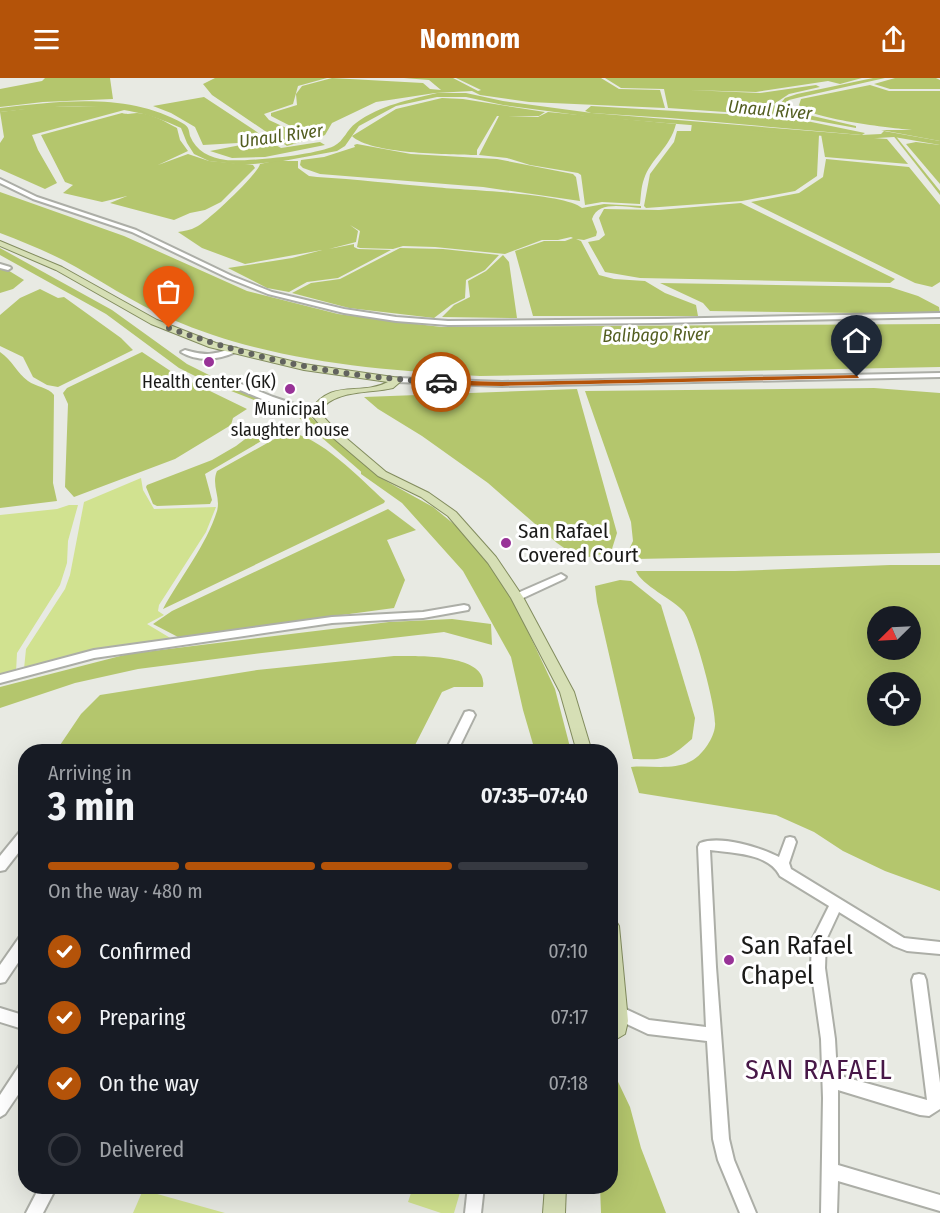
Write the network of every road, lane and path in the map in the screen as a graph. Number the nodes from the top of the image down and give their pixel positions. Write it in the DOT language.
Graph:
graph roads {
  1 [pos="0,181"];
  2 [pos="0,243"];
  3 [pos="0,266"];
  4 [pos="8,268"];
  5 [pos="940,315"];
  6 [pos="233,350"];
  7 [pos="185,352"];
  8 [pos="940,375"];
  9 [pos="397,380"];
  10 [pos="238,386"];
  11 [pos="314,412"];
  12 [pos="561,577"];
  13 [pos="517,597"];
  14 [pos="464,608"];
  15 [pos="0,679"];
  16 [pos="469,715"];
  17 [pos="455,744"];
  18 [pos="583,744"];
  19 [pos="790,842"];
  20 [pos="18,843"];
  21 [pos="0,866"];
  22 [pos="783,868"];
  23 [pos="837,903"];
  24 [pos="940,948"];
  25 [pos="18,951"];
  26 [pos="0,977"];
  27 [pos="919,980"];
  28 [pos="618,1003"];
  29 [pos="619,1013"];
  30 [pos="0,1015"];
  31 [pos="18,1021"];
  32 [pos="618,1028"];
  33 [pos="713,1035"];
  34 [pos="830,1080"];
  35 [pos="18,1081"];
  36 [pos="0,1109"];
  37 [pos="830,1171"];
  38 [pos="45,1194"];
  39 [pos="475,1194"];
  40 [pos="555,1194"];
  41 [pos="940,1203"];
  42 [pos="34,1213"];
  43 [pos="473,1213"];
  44 [pos="554,1213"];
  45 [pos="748,1213"];
  46 [pos="829,1213"];
  1 -- 5 [label="street"];
  2 -- 6 [label="main road"];
  3 -- 4 [label="street"];
  6 -- 7 [label="street"];
  6 -- 9 [label="main road"];
  8 -- 9 [label="street"];
  9 -- 11 [label="main road"];
  10 -- 11 [label="street"];
  11 -- 13 [label="main road"];
  12 -- 13 [label="street"];
  13 -- 18 [label="main road"];
  14 -- 15 [label="street"];
  16 -- 17 [label="street"];
  19 -- 22 [label="street"];
  20 -- 21 [label="street"];
  22 -- 23 [label="street"];
  22 -- 33 [label="street"];
  23 -- 24 [label="street"];
  23 -- 34 [label="street"];
  25 -- 26 [label="street"];
  27 -- 34 [label="street"];
  28 -- 29 [label="main road"];
  29 -- 32 [label="main road"];
  29 -- 33 [label="street"];
  30 -- 31 [label="street"];
  33 -- 45 [label="street"];
  34 -- 37 [label="street"];
  35 -- 36 [label="street"];
  37 -- 41 [label="street"];
  37 -- 46 [label="street"];
  38 -- 42 [label="street"];
  39 -- 43 [label="street"];
  40 -- 44 [label="main road"];
}
